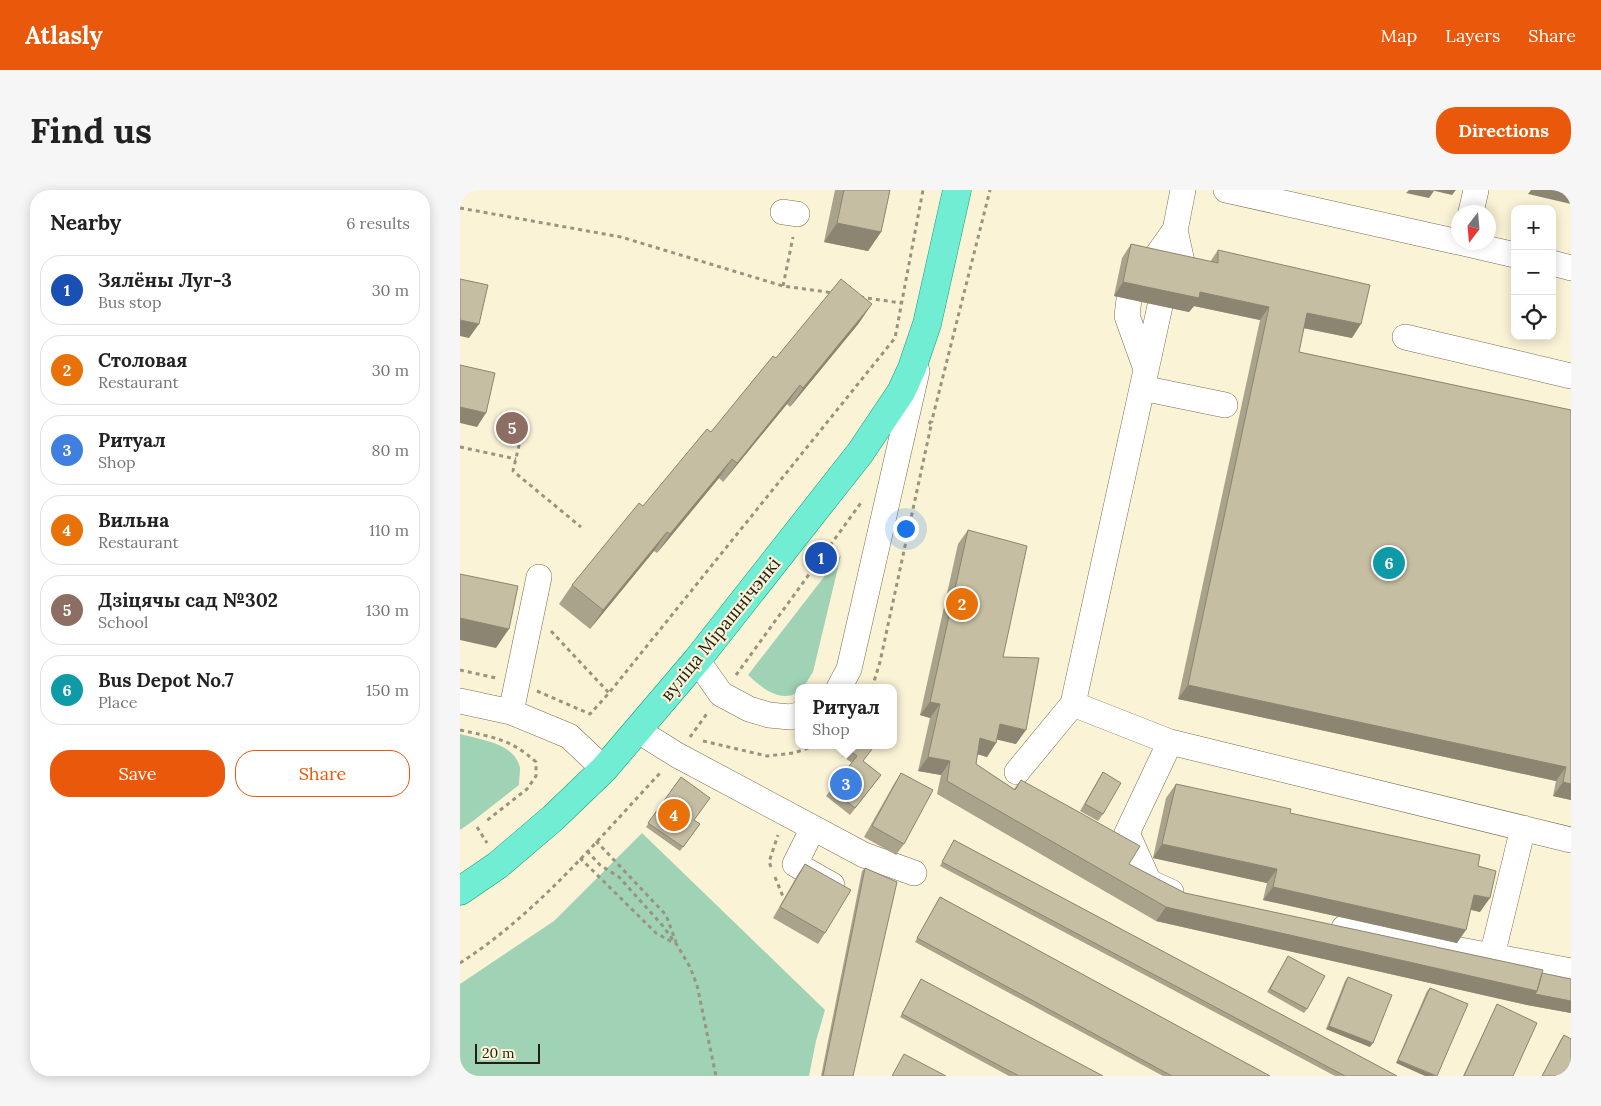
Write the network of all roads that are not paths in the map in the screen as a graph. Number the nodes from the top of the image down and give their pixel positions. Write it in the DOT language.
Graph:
graph roads {
  1 [pos="957,190"];
  2 [pos="1183,190"];
  3 [pos="1226,190"];
  4 [pos="1476,190"];
  5 [pos="1317,200"];
  6 [pos="1473,205"];
  7 [pos="1451,240"];
  8 [pos="1492,250"];
  9 [pos="1511,254"];
  10 [pos="1556,264"];
  11 [pos="1160,266"];
  12 [pos="1571,268"];
  13 [pos="1151,304"];
  14 [pos="927,324"];
  15 [pos="1405,337"];
  16 [pos="1571,376"];
  17 [pos="1144,378"];
  18 [pos="1225,405"];
  19 [pos="539,577"];
  20 [pos="697,660"];
  21 [pos="840,684"];
  22 [pos="460,701"];
  23 [pos="1073,704"];
  24 [pos="511,712"];
  25 [pos="795,716"];
  26 [pos="637,730"];
  27 [pos="1170,742"];
  28 [pos="604,769"];
  29 [pos="1017,772"];
  30 [pos="813,828"];
  31 [pos="1523,828"];
  32 [pos="1571,840"];
  33 [pos="914,873"];
  34 [pos="838,888"];
  35 [pos="460,891"];
  36 [pos="1193,899"];
  37 [pos="1319,923"];
  38 [pos="1492,956"];
  39 [pos="1571,971"];
  1 -- 14 [label="main road, вуліца Мірашнічэнкі"];
  2 -- 11 [label="street"];
  3 -- 5 [label="street"];
  4 -- 6 [label="street"];
  5 -- 7 [label="street"];
  8 -- 9 [label="street"];
  10 -- 12 [label="street"];
  13 -- 17 [label="street"];
  14 -- 20 [label="main road, вуліца Мірашнічэнкі"];
  14 -- 21 [label="street"];
  15 -- 16 [label="street"];
  17 -- 18 [label="street"];
  17 -- 23 [label="street"];
  19 -- 24 [label="street"];
  20 -- 25 [label="street"];
  20 -- 26 [label="main road, вуліца Мірашнічэнкі"];
  22 -- 24 [label="street"];
  23 -- 27 [label="street"];
  23 -- 29 [label="street"];
  24 -- 28 [label="street"];
  26 -- 28 [label="main road, вуліца Мірашнічэнкі"];
  26 -- 30 [label="street"];
  27 -- 31 [label="street"];
  27 -- 36 [label="street"];
  28 -- 35 [label="main road, вуліца Мірашнічэнкі"];
  30 -- 33 [label="street"];
  30 -- 34 [label="street"];
  31 -- 32 [label="street"];
  31 -- 38 [label="street"];
  37 -- 38 [label="street"];
  38 -- 39 [label="street"];
}
